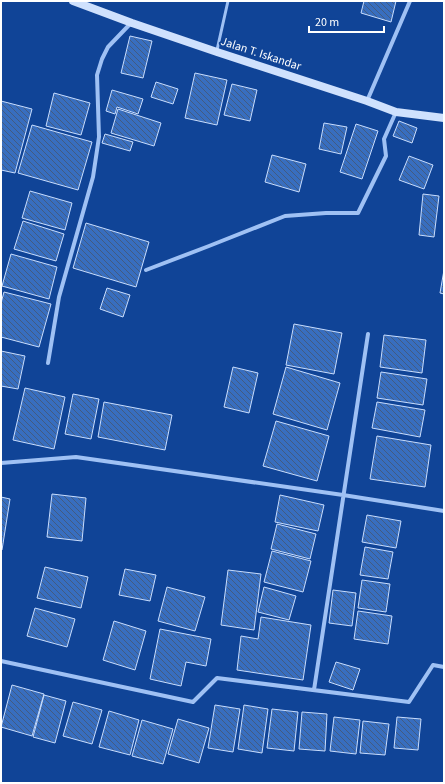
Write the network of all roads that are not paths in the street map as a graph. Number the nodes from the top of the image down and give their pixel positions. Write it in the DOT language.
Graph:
graph roads {
  1 [pos="73,1"];
  2 [pos="228,1"];
  3 [pos="410,1"];
  4 [pos="132,23"];
  5 [pos="216,52"];
  6 [pos="367,101"];
  7 [pos="396,112"];
  8 [pos="444,118"];
  9 [pos="146,270"];
  10 [pos="368,334"];
  11 [pos="48,363"];
  12 [pos="1,463"];
  13 [pos="343,495"];
  14 [pos="444,511"];
  15 [pos="1,661"];
  16 [pos="444,667"];
  17 [pos="314,690"];
  1 -- 4 [label="street, Jalan T. Iskandar"];
  2 -- 5 [label="lane"];
  3 -- 6 [label="street"];
  4 -- 5 [label="street, Jalan T. Iskandar"];
  4 -- 11 [label="street"];
  5 -- 6 [label="street, Jalan T. Iskandar"];
  6 -- 7 [label="street, Jalan T. Iskandar"];
  7 -- 8 [label="street, Jalan T. Iskandar"];
  7 -- 9 [label="street"];
  10 -- 13 [label="street"];
  12 -- 13 [label="street"];
  13 -- 14 [label="street"];
  13 -- 17 [label="street"];
  15 -- 17 [label="street"];
  16 -- 17 [label="street"];
}
